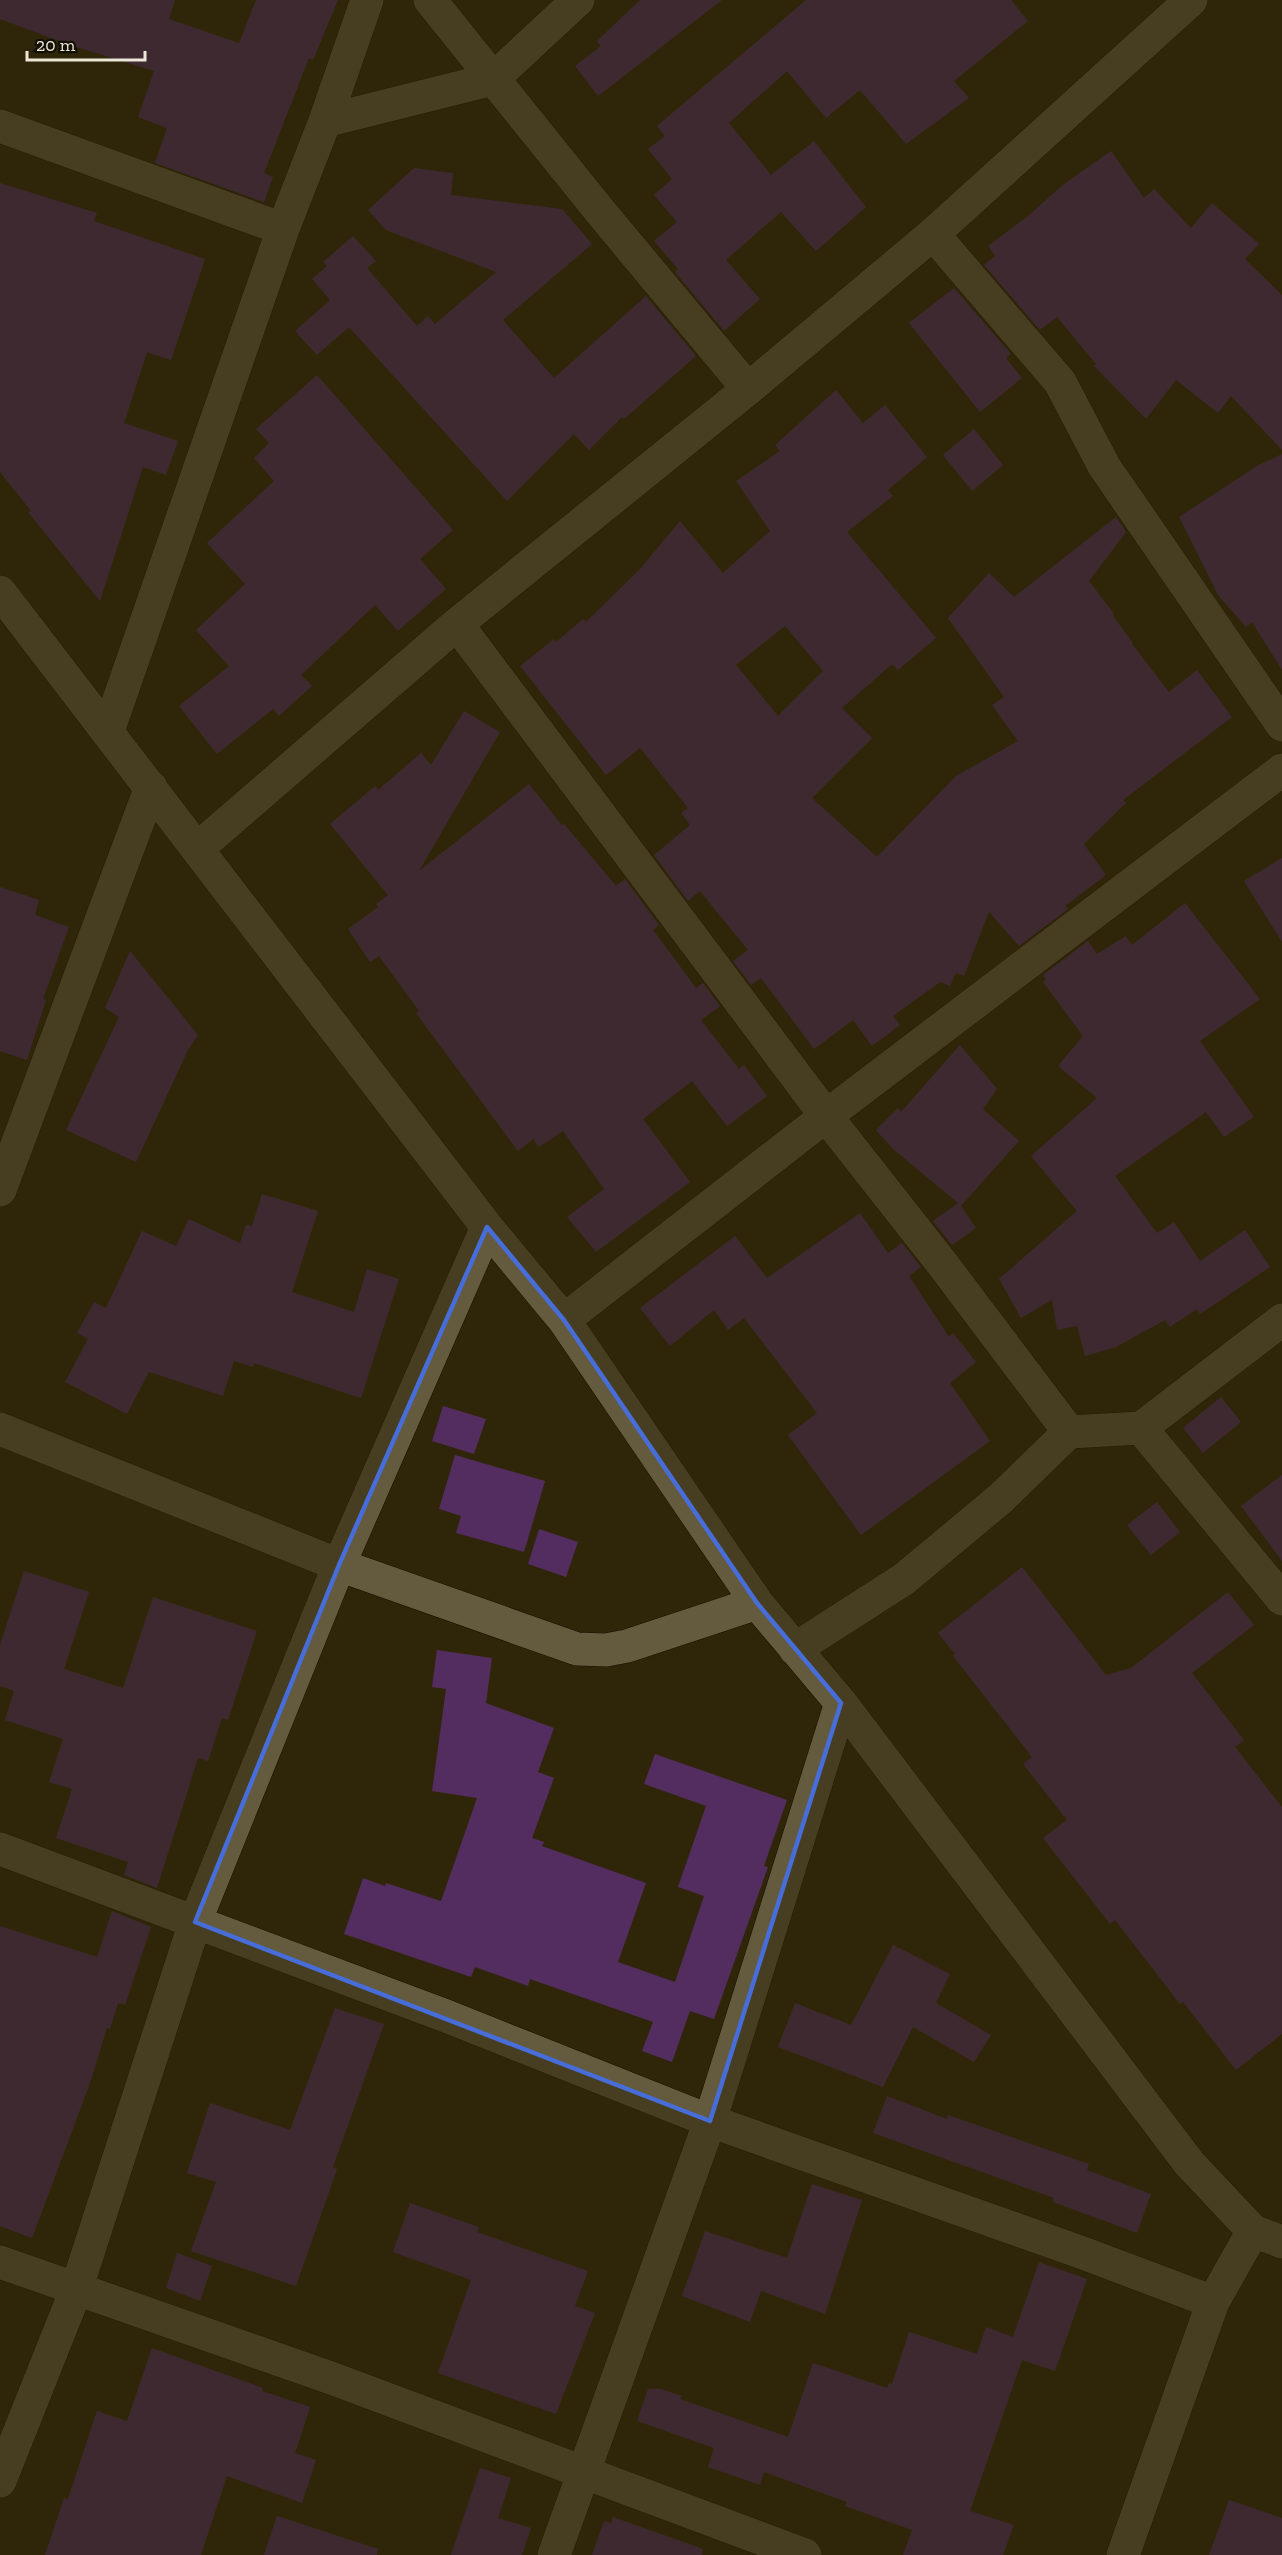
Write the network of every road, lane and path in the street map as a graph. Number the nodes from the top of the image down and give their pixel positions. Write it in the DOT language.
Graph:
graph roads {
  1 [pos="367,0"];
  2 [pos="430,0"];
  3 [pos="578,0"];
  4 [pos="1191,0"];
  5 [pos="493,79"];
  6 [pos="325,121"];
  7 [pos="0,126"];
  8 [pos="283,229"];
  9 [pos="933,234"];
  10 [pos="748,389"];
  11 [pos="0,592"];
  12 [pos="457,624"];
  13 [pos="1282,726"];
  14 [pos="108,731"];
  15 [pos="1282,770"];
  16 [pos="151,787"];
  17 [pos="198,848"];
  18 [pos="826,1116"];
  19 [pos="0,1190"];
  20 [pos="488,1227"];
  21 [pos="564,1320"];
  22 [pos="1282,1320"];
  23 [pos="1141,1428"];
  24 [pos="0,1430"];
  25 [pos="1069,1432"];
  26 [pos="339,1565"];
  27 [pos="1282,1599"];
  28 [pos="757,1603"];
  29 [pos="795,1649"];
  30 [pos="841,1703"];
  31 [pos="0,1849"];
  32 [pos="195,1922"];
  33 [pos="710,2121"];
  34 [pos="1268,2236"];
  35 [pos="0,2262"];
  36 [pos="76,2290"];
  37 [pos="1213,2302"];
  38 [pos="584,2474"];
  39 [pos="0,2481"];
  40 [pos="554,2555"];
  41 [pos="805,2555"];
  42 [pos="1123,2555"];
  1 -- 6 [label="street"];
  2 -- 5 [label="street"];
  3 -- 5 [label="street"];
  4 -- 9 [label="street"];
  5 -- 6 [label="street"];
  5 -- 10 [label="street"];
  6 -- 8 [label="street"];
  7 -- 8 [label="street"];
  8 -- 14 [label="street"];
  9 -- 10 [label="street"];
  9 -- 13 [label="street"];
  10 -- 12 [label="street"];
  11 -- 14 [label="street"];
  12 -- 17 [label="street"];
  12 -- 18 [label="street"];
  14 -- 16 [label="street"];
  15 -- 18 [label="street"];
  16 -- 17 [label="street"];
  16 -- 19 [label="street"];
  17 -- 20 [label="street"];
  18 -- 21 [label="street"];
  18 -- 25 [label="street"];
  20 -- 21 [label="street"];
  20 -- 26 [label="street"];
  21 -- 28 [label="street"];
  22 -- 23 [label="street"];
  23 -- 25 [label="street"];
  23 -- 27 [label="street"];
  24 -- 26 [label="street"];
  25 -- 29 [label="street"];
  26 -- 28 [label="street"];
  26 -- 32 [label="street"];
  28 -- 29 [label="street"];
  29 -- 30 [label="street"];
  30 -- 33 [label="street"];
  30 -- 34 [label="street"];
  31 -- 32 [label="street"];
  32 -- 33 [label="street"];
  32 -- 36 [label="street"];
  33 -- 37 [label="street"];
  33 -- 38 [label="street"];
  34 -- 37 [label="street"];
  35 -- 36 [label="street"];
  36 -- 38 [label="street"];
  36 -- 39 [label="street"];
  37 -- 42 [label="street"];
  38 -- 40 [label="street"];
  38 -- 41 [label="street"];
}
